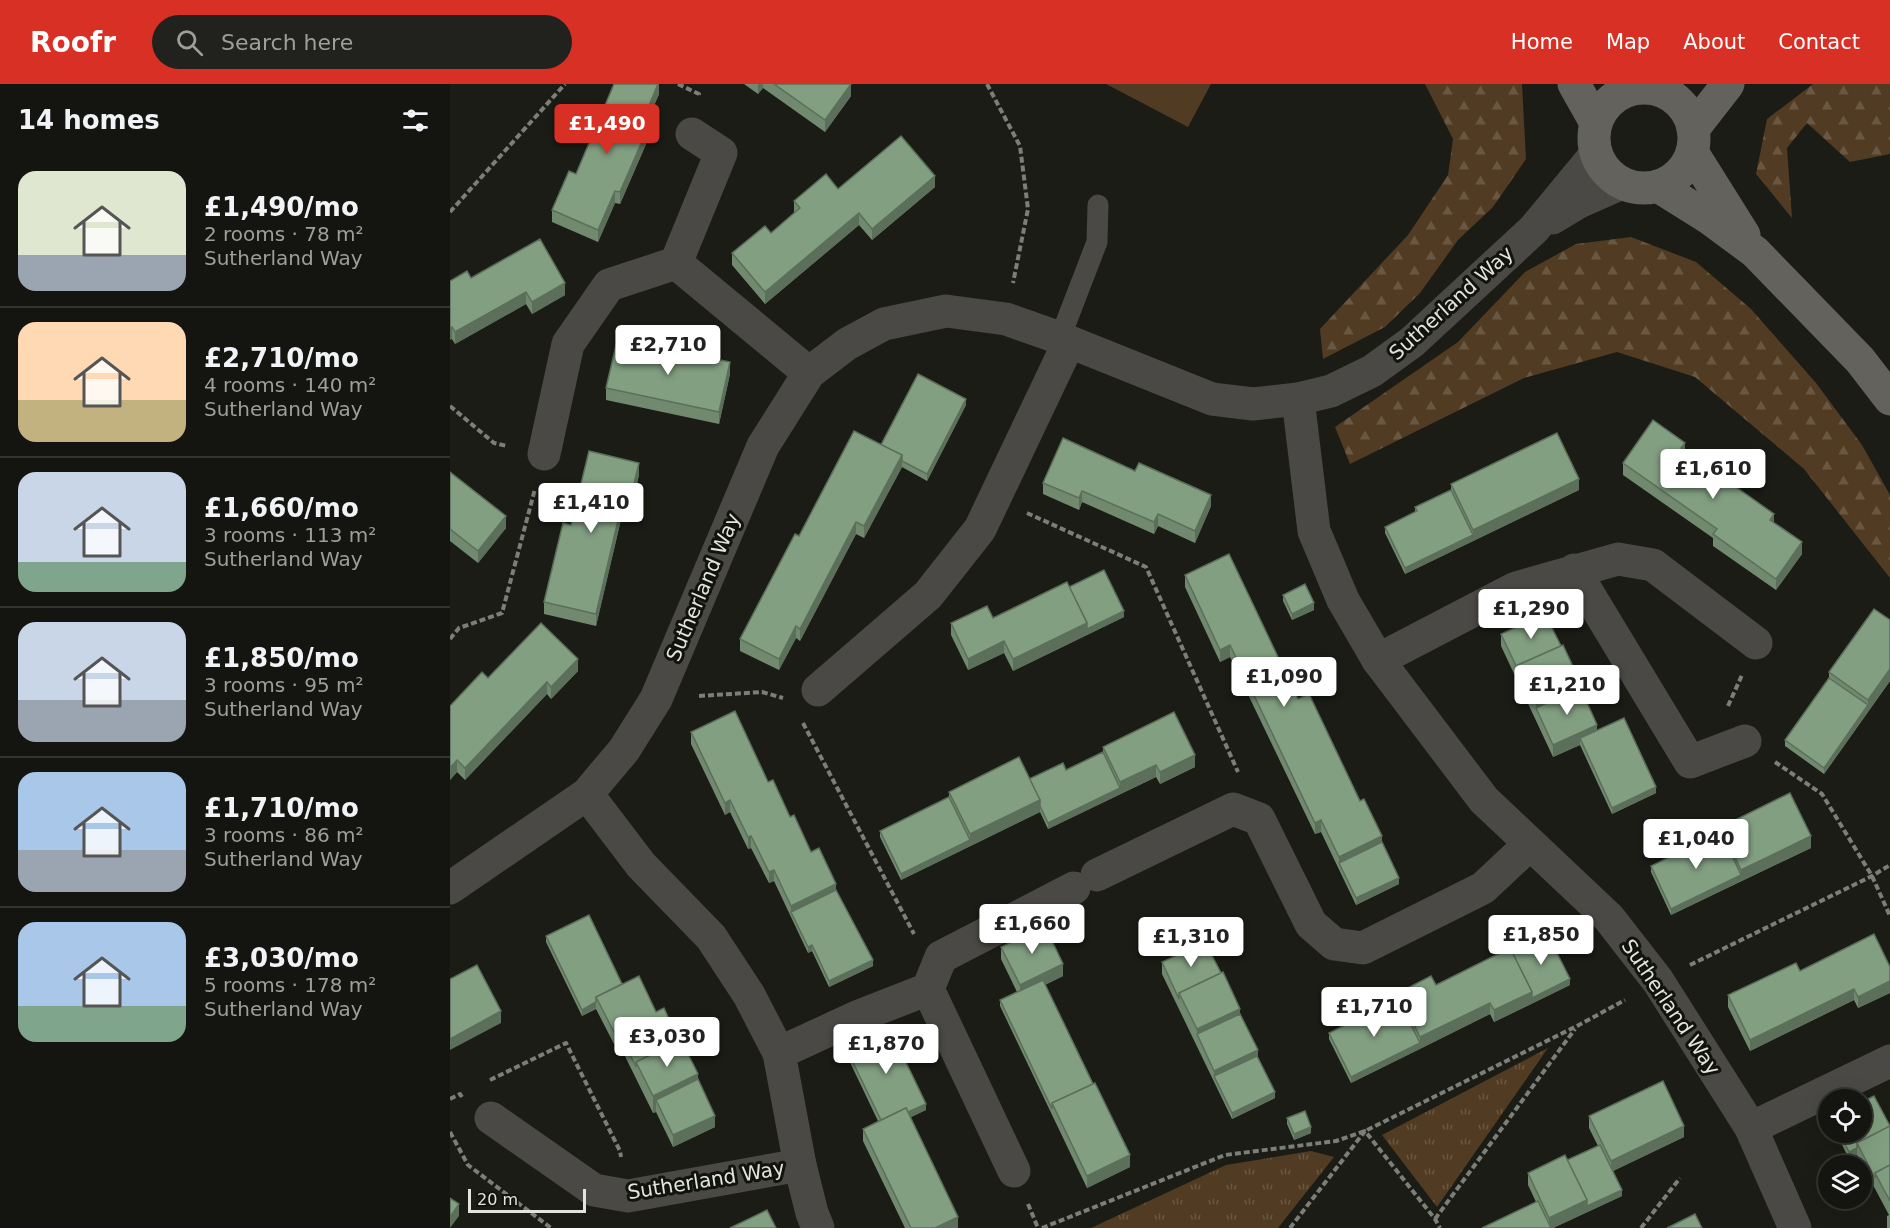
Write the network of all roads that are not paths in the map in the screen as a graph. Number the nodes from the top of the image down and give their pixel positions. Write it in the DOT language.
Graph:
graph roads {
  1 [pos="1574,84"];
  2 [pos="1728,84"];
  3 [pos="1624,87"];
  4 [pos="1670,88"];
  5 [pos="692,134"];
  6 [pos="1596,139"];
  7 [pos="1692,140"];
  8 [pos="1622,183"];
  9 [pos="1658,186"];
  10 [pos="1098,205"];
  11 [pos="1534,229"];
  12 [pos="1755,252"];
  13 [pos="676,263"];
  14 [pos="1065,340"];
  15 [pos="809,373"];
  16 [pos="1298,399"];
  17 [pos="1890,399"];
  18 [pos="544,454"];
  19 [pos="1575,570"];
  20 [pos="1756,643"];
  21 [pos="1378,660"];
  22 [pos="805,694"];
  23 [pos="1745,741"];
  24 [pos="587,794"];
  25 [pos="1530,844"];
  26 [pos="454,877"];
  27 [pos="927,989"];
  28 [pos="779,1053"];
  29 [pos="1890,1061"];
  30 [pos="490,1118"];
  31 [pos="1751,1128"];
  32 [pos="800,1164"];
  33 [pos="1014,1171"];
  34 [pos="818,1228"];
  35 [pos="1795,1228"];
  1 -- 6 [label="street"];
  2 -- 7 [label="street"];
  3 -- 4 [label="street"];
  3 -- 6 [label="street"];
  4 -- 7 [label="street"];
  5 -- 13 [label="street"];
  6 -- 8 [label="street"];
  6 -- 11 [label="street, Sutherland Way"];
  7 -- 9 [label="street"];
  7 -- 12 [label="street"];
  8 -- 9 [label="street"];
  8 -- 11 [label="street, Sutherland Way"];
  9 -- 12 [label="street"];
  10 -- 14 [label="lane"];
  11 -- 16 [label="street, Sutherland Way"];
  12 -- 17 [label="street"];
  13 -- 15 [label="street"];
  13 -- 18 [label="street"];
  14 -- 15 [label="street, Sutherland Way"];
  14 -- 16 [label="street, Sutherland Way"];
  14 -- 22 [label="street"];
  15 -- 24 [label="street, Sutherland Way"];
  16 -- 21 [label="street, Sutherland Way"];
  19 -- 20 [label="street"];
  19 -- 21 [label="street"];
  19 -- 23 [label="street"];
  21 -- 25 [label="street, Sutherland Way"];
  24 -- 26 [label="street, Sutherland Way"];
  24 -- 28 [label="street, Sutherland Way"];
  25 -- 27 [label="street"];
  25 -- 31 [label="street, Sutherland Way"];
  27 -- 28 [label="street"];
  27 -- 33 [label="street"];
  28 -- 32 [label="street, Sutherland Way"];
  29 -- 31 [label="street"];
  30 -- 32 [label="street, Sutherland Way"];
  31 -- 35 [label="street, Sutherland Way"];
  32 -- 34 [label="street, Sutherland Way"];
}
